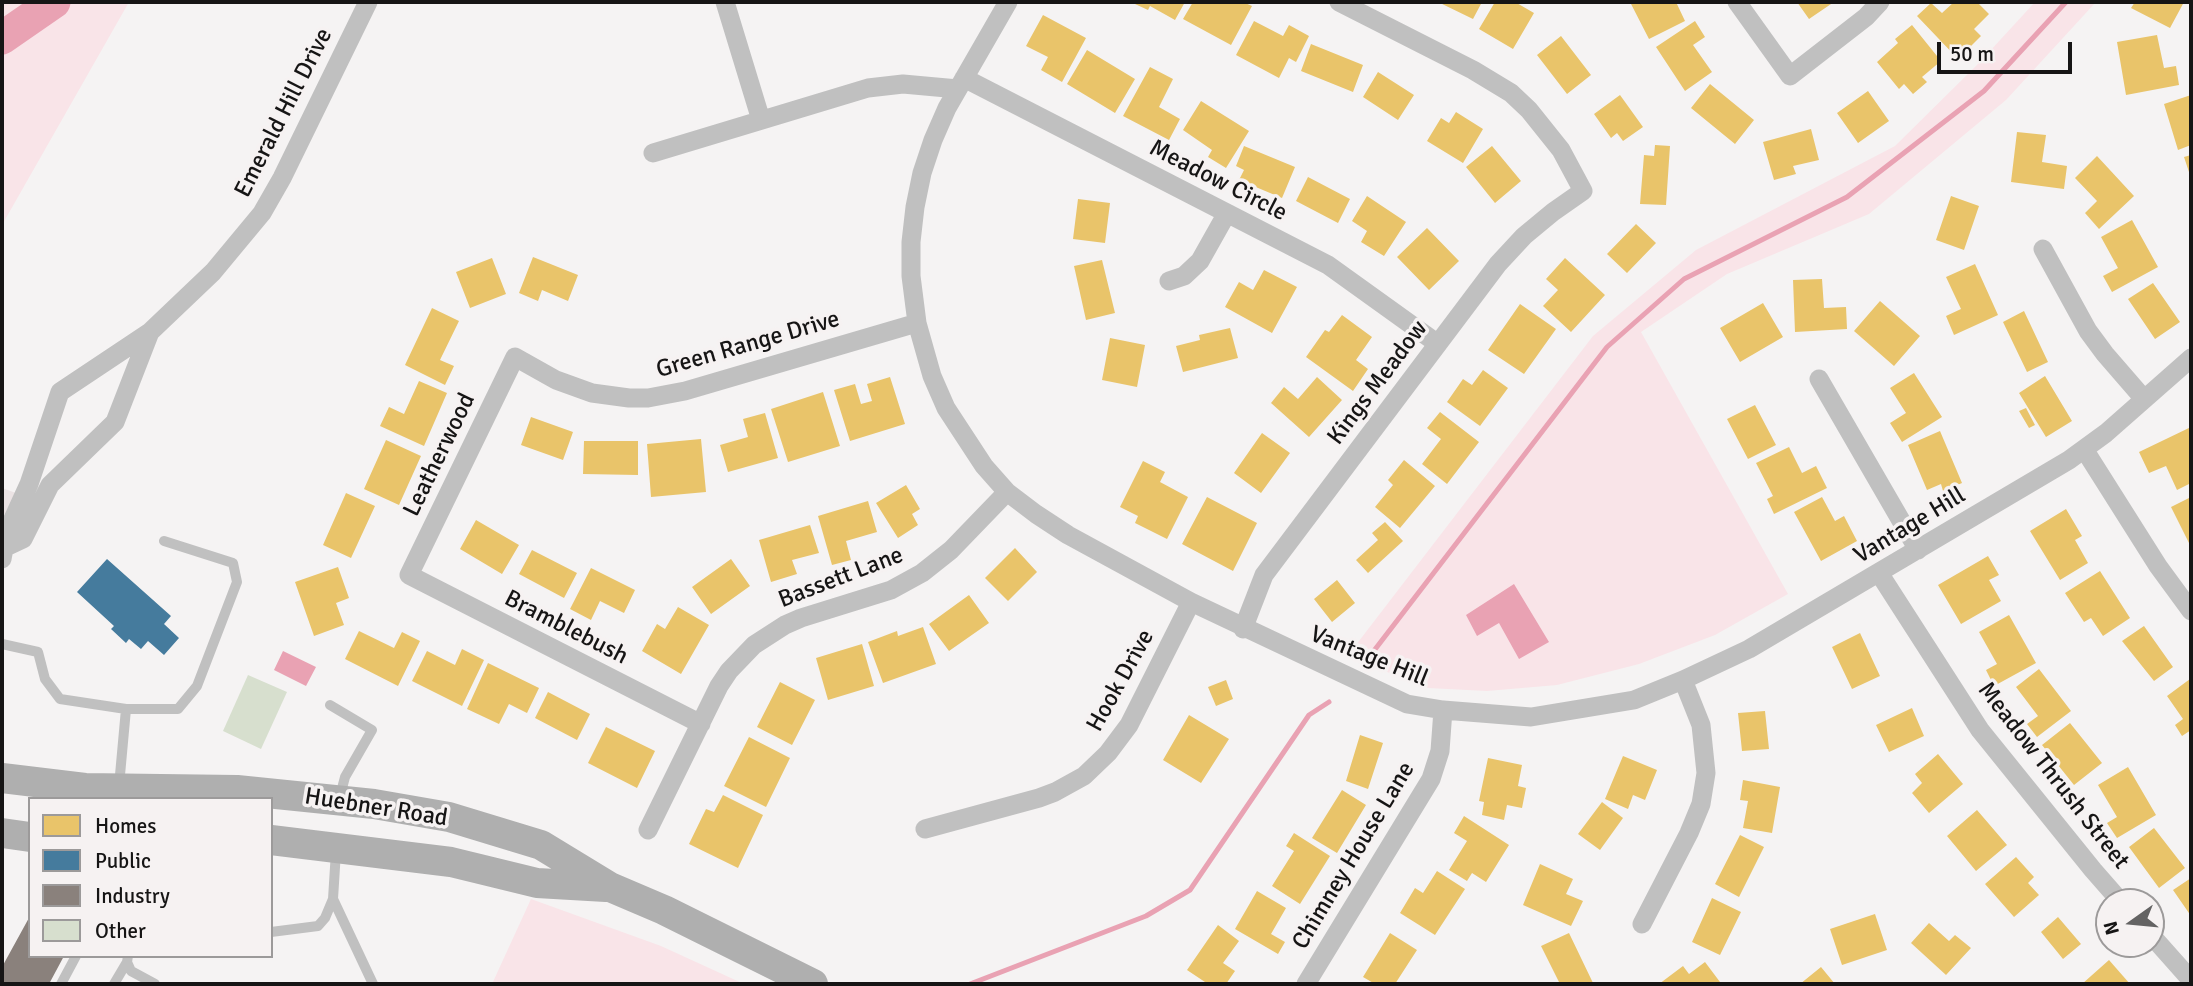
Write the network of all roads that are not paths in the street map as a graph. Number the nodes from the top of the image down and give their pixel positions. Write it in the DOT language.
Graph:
graph roads {
  1 [pos="368,2"];
  2 [pos="725,2"];
  3 [pos="1008,2"];
  4 [pos="1339,2"];
  5 [pos="1737,2"];
  6 [pos="1880,2"];
  7 [pos="961,84"];
  8 [pos="761,120"];
  9 [pos="653,153"];
  10 [pos="1227,213"];
  11 [pos="2043,249"];
  12 [pos="1169,281"];
  13 [pos="917,323"];
  14 [pos="150,332"];
  15 [pos="1438,344"];
  16 [pos="514,357"];
  17 [pos="2191,358"];
  18 [pos="1819,379"];
  19 [pos="2144,399"];
  20 [pos="2084,449"];
  21 [pos="1007,492"];
  22 [pos="164,541"];
  23 [pos="1918,550"];
  24 [pos="4,553"];
  25 [pos="1879,573"];
  26 [pos="410,575"];
  27 [pos="1191,602"];
  28 [pos="2191,611"];
  29 [pos="1243,629"];
  30 [pos="2,644"];
  31 [pos="1684,680"];
  32 [pos="330,705"];
  33 [pos="126,709"];
  34 [pos="1443,710"];
  35 [pos="701,724"];
  36 [pos="2,778"];
  37 [pos="119,787"];
  38 [pos="339,800"];
  39 [pos="925,829"];
  40 [pos="648,830"];
  41 [pos="2,833"];
  42 [pos="28,836"];
  43 [pos="273,840"];
  44 [pos="337,847"];
  45 [pos="610,887"];
  46 [pos="2109,888"];
  47 [pos="333,900"];
  48 [pos="1642,924"];
  49 [pos="273,932"];
  50 [pos="2165,951"];
  51 [pos="75,958"];
  52 [pos="127,959"];
  53 [pos="2191,980"];
  54 [pos="61,984"];
  55 [pos="114,984"];
  56 [pos="155,984"];
  57 [pos="373,984"];
  58 [pos="813,984"];
  59 [pos="1306,984"];
  1 -- 14 [label="street, Emerald Hill Drive"];
  2 -- 8 [label="street"];
  3 -- 7 [label="street, Vantage Hill"];
  4 -- 15 [label="street, Kings Meadow"];
  5 -- 6 [label="street"];
  7 -- 8 [label="street, Meadow Circle"];
  7 -- 10 [label="street, Meadow Circle"];
  7 -- 13 [label="street, Vantage Hill"];
  8 -- 9 [label="street, Meadow Circle"];
  10 -- 12 [label="street"];
  10 -- 15 [label="street, Meadow Circle"];
  11 -- 19 [label="street"];
  13 -- 16 [label="street, Green Range Drive"];
  13 -- 21 [label="street, Vantage Hill"];
  14 -- 24 [label="street, Emerald Hill Drive"];
  14 -- 24 [label="street, Emerald Hill Drive"];
  15 -- 29 [label="street, Kings Meadow"];
  16 -- 26 [label="street, Leatherwood"];
  17 -- 19 [label="street, Vantage Hill"];
  18 -- 23 [label="street"];
  19 -- 20 [label="street, Vantage Hill"];
  20 -- 23 [label="street, Vantage Hill"];
  20 -- 28 [label="street"];
  21 -- 27 [label="street, Vantage Hill"];
  21 -- 35 [label="street, Bassett Lane"];
  22 -- 33 [label="lane"];
  23 -- 25 [label="street, Vantage Hill"];
  25 -- 31 [label="street, Vantage Hill"];
  25 -- 46 [label="street, Meadow Thrush Street"];
  26 -- 35 [label="street, Bramblebush"];
  27 -- 29 [label="street, Vantage Hill"];
  27 -- 39 [label="street, Hook Drive"];
  29 -- 34 [label="street, Vantage Hill"];
  30 -- 33 [label="lane"];
  31 -- 34 [label="street, Vantage Hill"];
  31 -- 48 [label="street"];
  32 -- 38 [label="lane"];
  33 -- 37 [label="lane"];
  34 -- 59 [label="street, Chimney House Lane"];
  35 -- 40 [label="street, Bassett Lane"];
  36 -- 37 [label="main road, Huebner Road"];
  37 -- 38 [label="main road, Huebner Road"];
  38 -- 44 [label="main road"];
  38 -- 45 [label="main road, Huebner Road"];
  41 -- 42 [label="main road"];
  43 -- 44 [label="main road, Huebner Road"];
  44 -- 45 [label="main road, Huebner Road"];
  44 -- 47 [label="lane"];
  45 -- 58 [label="main road, Huebner Road"];
  47 -- 49 [label="lane"];
  47 -- 57 [label="lane"];
  50 -- 53 [label="street"];
  51 -- 54 [label="lane"];
  52 -- 55 [label="lane"];
  52 -- 56 [label="lane"];
}
